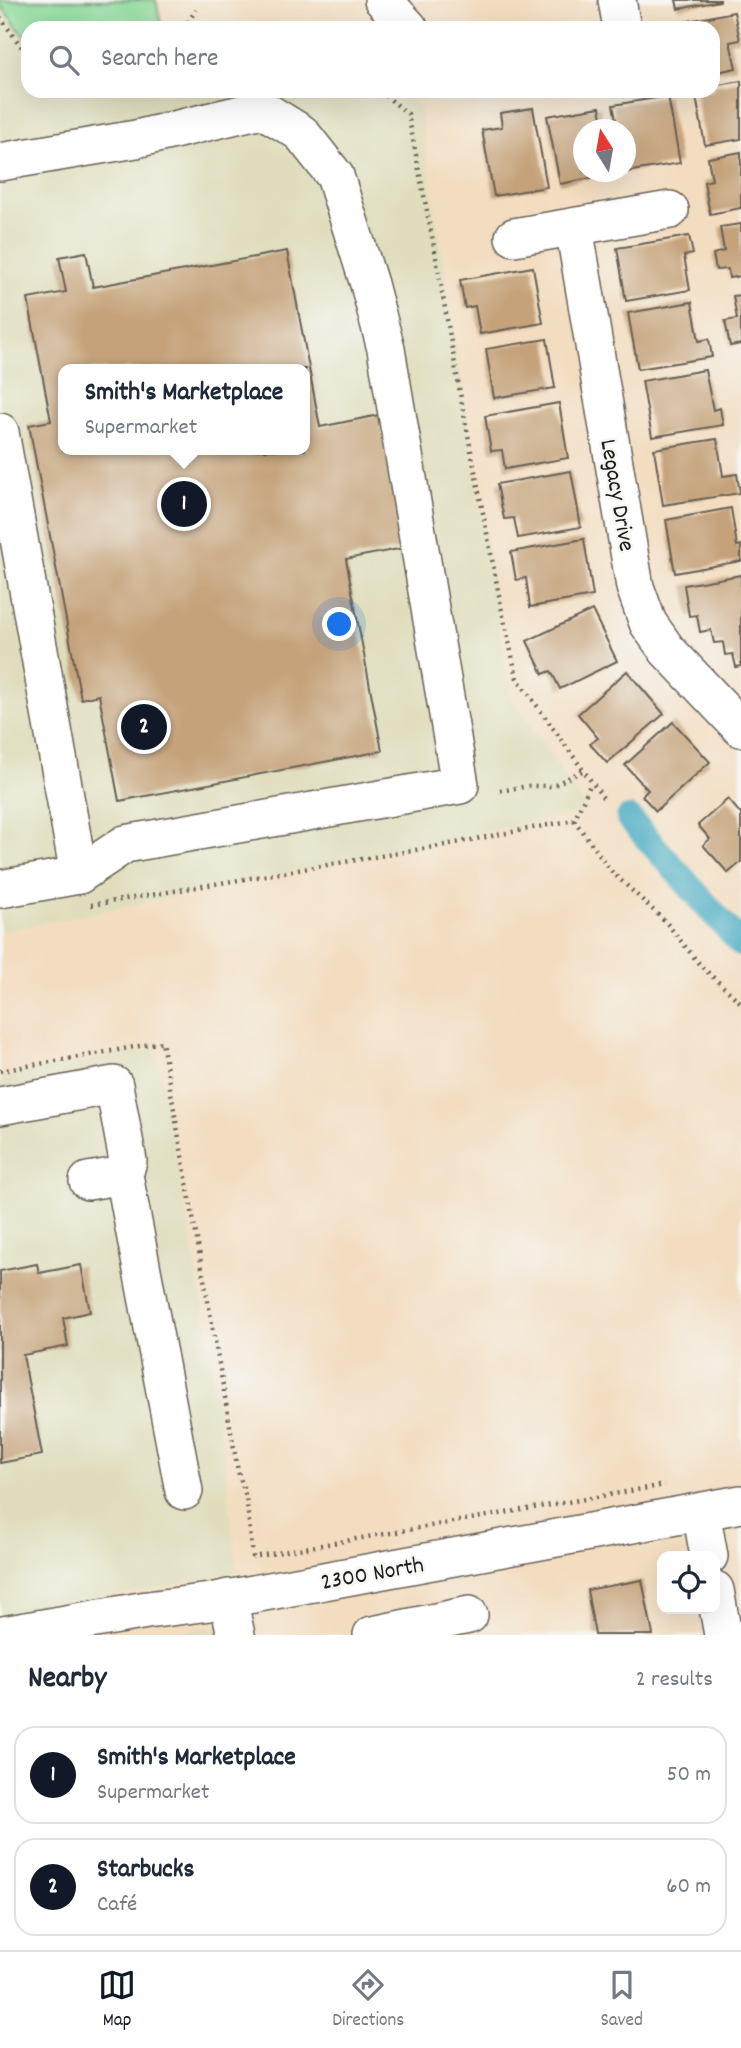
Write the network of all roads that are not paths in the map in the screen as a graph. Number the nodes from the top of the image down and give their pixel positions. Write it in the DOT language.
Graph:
graph roads {
  1 [pos="383,0"];
  2 [pos="617,0"];
  3 [pos="402,21"];
  4 [pos="621,21"];
  5 [pos="0,162"];
  6 [pos="670,210"];
  7 [pos="574,227"];
  8 [pos="514,237"];
  9 [pos="0,432"];
  10 [pos="741,729"];
  11 [pos="0,889"];
  12 [pos="79,891"];
  13 [pos="0,1106"];
  14 [pos="124,1175"];
  15 [pos="88,1181"];
  16 [pos="184,1490"];
  17 [pos="741,1504"];
  18 [pos="701,1512"];
  19 [pos="708,1551"];
  20 [pos="228,1598"];
  21 [pos="719,1614"];
  22 [pos="469,1615"];
  23 [pos="409,1632"];
  24 [pos="3,1635"];
  25 [pos="236,1635"];
  26 [pos="372,1635"];
  27 [pos="723,1635"];
  1 -- 3 [label="street"];
  2 -- 4 [label="street"];
  5 -- 12 [label="street"];
  6 -- 7 [label="street"];
  7 -- 8 [label="street"];
  7 -- 10 [label="street, Legacy Drive"];
  9 -- 12 [label="street"];
  11 -- 12 [label="street"];
  13 -- 14 [label="street"];
  14 -- 15 [label="street"];
  14 -- 16 [label="street"];
  17 -- 18 [label="street, 2300 North"];
  18 -- 19 [label="street"];
  18 -- 20 [label="street, 2300 North"];
  20 -- 24 [label="street, 2300 North"];
  20 -- 25 [label="street"];
  21 -- 27 [label="street"];
  22 -- 23 [label="street"];
  23 -- 26 [label="street"];
}
